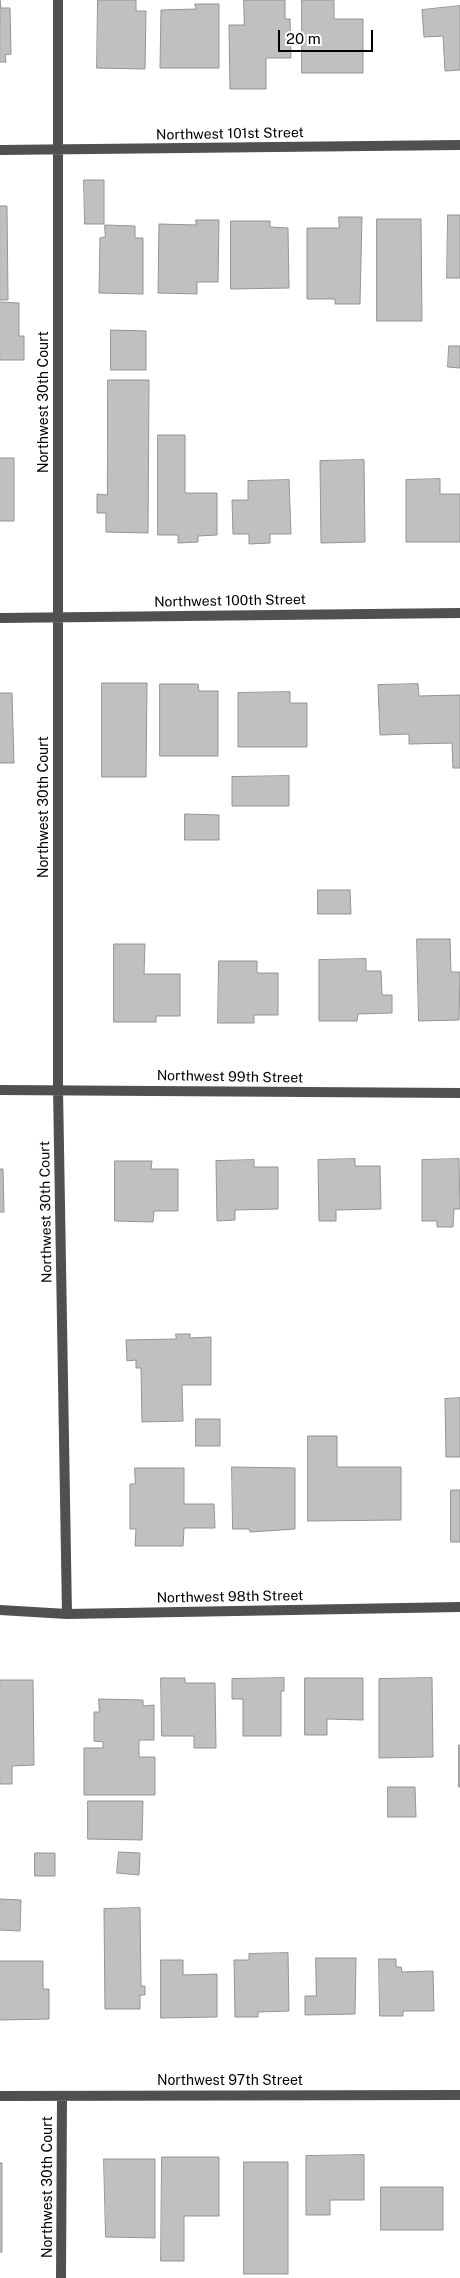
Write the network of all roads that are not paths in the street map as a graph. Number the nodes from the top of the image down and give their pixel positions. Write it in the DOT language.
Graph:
graph roads {
  1 [pos="58,0"];
  2 [pos="460,145"];
  3 [pos="58,149"];
  4 [pos="0,150"];
  5 [pos="460,613"];
  6 [pos="58,617"];
  7 [pos="0,618"];
  8 [pos="58,1089"];
  9 [pos="0,1090"];
  10 [pos="460,1094"];
  11 [pos="460,1607"];
  12 [pos="0,1610"];
  13 [pos="67,1614"];
  14 [pos="460,2094"];
  15 [pos="0,2096"];
  16 [pos="62,2096"];
  17 [pos="61,2278"];
  1 -- 3 [label="street, Northwest 30th Court"];
  2 -- 3 [label="street, Northwest 101st Street"];
  3 -- 4 [label="street, Northwest 101st Street"];
  3 -- 6 [label="street, Northwest 30th Court"];
  5 -- 6 [label="street, Northwest 100th Street"];
  6 -- 7 [label="street, Northwest 100th Street"];
  6 -- 8 [label="street, Northwest 30th Court"];
  8 -- 9 [label="street, Northwest 99th Street"];
  8 -- 10 [label="street, Northwest 99th Street"];
  8 -- 13 [label="street, Northwest 30th Court"];
  11 -- 13 [label="street, Northwest 98th Street"];
  12 -- 13 [label="street, Northwest 98th Street"];
  14 -- 16 [label="street, Northwest 97th Street"];
  15 -- 16 [label="street, Northwest 97th Street"];
  16 -- 17 [label="street, Northwest 30th Court"];
}
